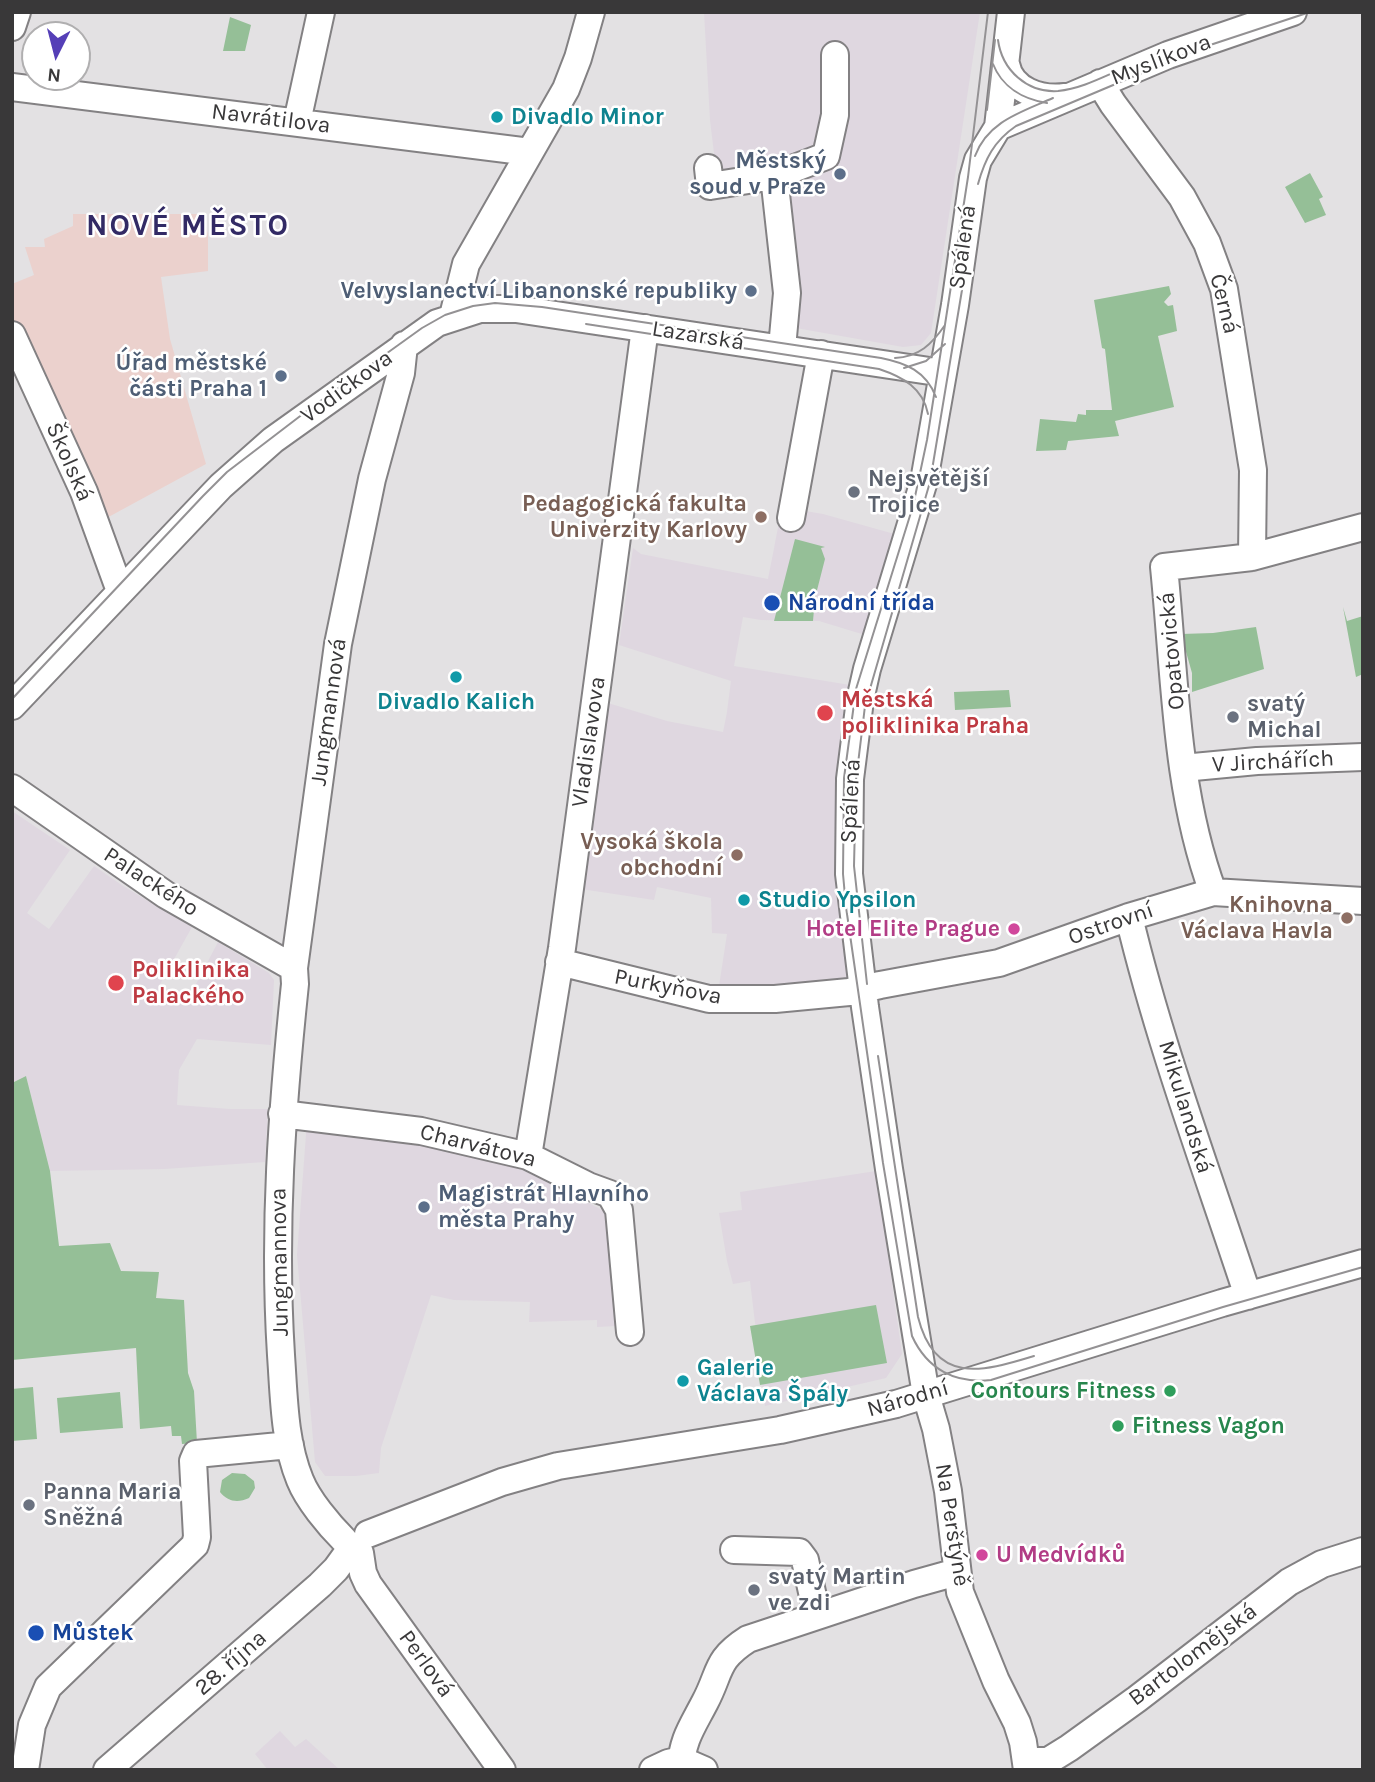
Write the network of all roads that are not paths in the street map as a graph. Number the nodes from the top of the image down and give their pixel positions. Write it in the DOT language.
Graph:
graph roads {
  1 [pos="17,12"];
  2 [pos="321,12"];
  3 [pos="1011,12"];
  4 [pos="1293,12"];
  5 [pos="581,14"];
  6 [pos="12,27"];
  7 [pos="835,55"];
  8 [pos="1006,64"];
  9 [pos="1100,83"];
  10 [pos="12,87"];
  11 [pos="1070,97"];
  12 [pos="297,122"];
  13 [pos="998,127"];
  14 [pos="530,152"];
  15 [pos="708,168"];
  16 [pos="774,176"];
  17 [pos="453,316"];
  18 [pos="645,328"];
  19 [pos="12,335"];
  20 [pos="404,345"];
  21 [pos="782,348"];
  22 [pos="821,354"];
  23 [pos="943,373"];
  24 [pos="791,518"];
  25 [pos="1363,527"];
  26 [pos="1252,556"];
  27 [pos="120,591"];
  28 [pos="13,704"];
  29 [pos="1363,757"];
  30 [pos="1183,768"];
  31 [pos="12,788"];
  32 [pos="1213,892"];
  33 [pos="1363,901"];
  34 [pos="1129,917"];
  35 [pos="559,962"];
  36 [pos="294,968"];
  37 [pos="862,989"];
  38 [pos="282,1114"];
  39 [pos="528,1156"];
  40 [pos="1363,1263"];
  41 [pos="1248,1296"];
  42 [pos="630,1332"];
  43 [pos="926,1395"];
  44 [pos="290,1445"];
  45 [pos="355,1545"];
  46 [pos="734,1550"];
  47 [pos="1363,1551"];
  48 [pos="957,1572"];
  49 [pos="817,1615"];
  50 [pos="1027,1765"];
  51 [pos="688,1767"];
  52 [pos="25,1770"];
  53 [pos="107,1770"];
  54 [pos="502,1770"];
  55 [pos="653,1770"];
  1 -- 6 [label="street"];
  2 -- 12 [label="street"];
  3 -- 8 [label="street, Spálená"];
  4 -- 9 [label="street, Myslíkova"];
  5 -- 14 [label="street"];
  7 -- 16 [label="street"];
  8 -- 11 [label="street, Myslíkova"];
  8 -- 13 [label="street, Spálená"];
  9 -- 11 [label="street, Myslíkova"];
  9 -- 26 [label="street, Černá"];
  10 -- 12 [label="street, Navrátilova"];
  11 -- 13 [label="street, Myslíkova"];
  12 -- 14 [label="street, Navrátilova"];
  13 -- 23 [label="street, Spálená"];
  14 -- 17 [label="street"];
  15 -- 16 [label="street"];
  16 -- 21 [label="street"];
  17 -- 18 [label="street, Lazarská"];
  17 -- 20 [label="street, Vodičkova"];
  18 -- 21 [label="street, Lazarská"];
  18 -- 35 [label="street, Vladislavova"];
  19 -- 27 [label="street, Školská"];
  20 -- 27 [label="street, Vodičkova"];
  20 -- 36 [label="street, Jungmannová"];
  21 -- 22 [label="street, Lazarská"];
  22 -- 23 [label="street, Lazarská"];
  22 -- 24 [label="street"];
  23 -- 37 [label="street, Spálená"];
  25 -- 26 [label="street, Opatovická"];
  26 -- 30 [label="street, Opatovická"];
  27 -- 28 [label="street, Vodičkova"];
  29 -- 30 [label="street, V Jirchářích"];
  30 -- 32 [label="street, Opatovická"];
  31 -- 36 [label="street, Palackého"];
  32 -- 33 [label="street, Ostrovní"];
  32 -- 34 [label="street, Ostrovní"];
  34 -- 37 [label="street, Ostrovní"];
  34 -- 41 [label="street, Mikulandská"];
  35 -- 37 [label="street, Purkyňova"];
  35 -- 39 [label="street, Vladislavova"];
  36 -- 38 [label="street, Jungmannova"];
  37 -- 43 [label="street, Spálená"];
  38 -- 39 [label="street, Charvátova"];
  38 -- 44 [label="street, Jungmannova"];
  39 -- 42 [label="street, Charvátova"];
  40 -- 41 [label="street, Národní"];
  41 -- 43 [label="street, Národní"];
  43 -- 45 [label="street, Národní"];
  43 -- 48 [label="street, Na Perštýně"];
  44 -- 45 [label="street, Jungmannova"];
  44 -- 52 [label="street"];
  45 -- 53 [label="street, 28. října"];
  45 -- 54 [label="street, Perlová"];
  46 -- 49 [label="street"];
  47 -- 50 [label="street, Bartolomějská"];
  48 -- 49 [label="street"];
  48 -- 50 [label="street, Na Perštýně"];
  49 -- 51 [label="street"];
  51 -- 55 [label="street"];
}
